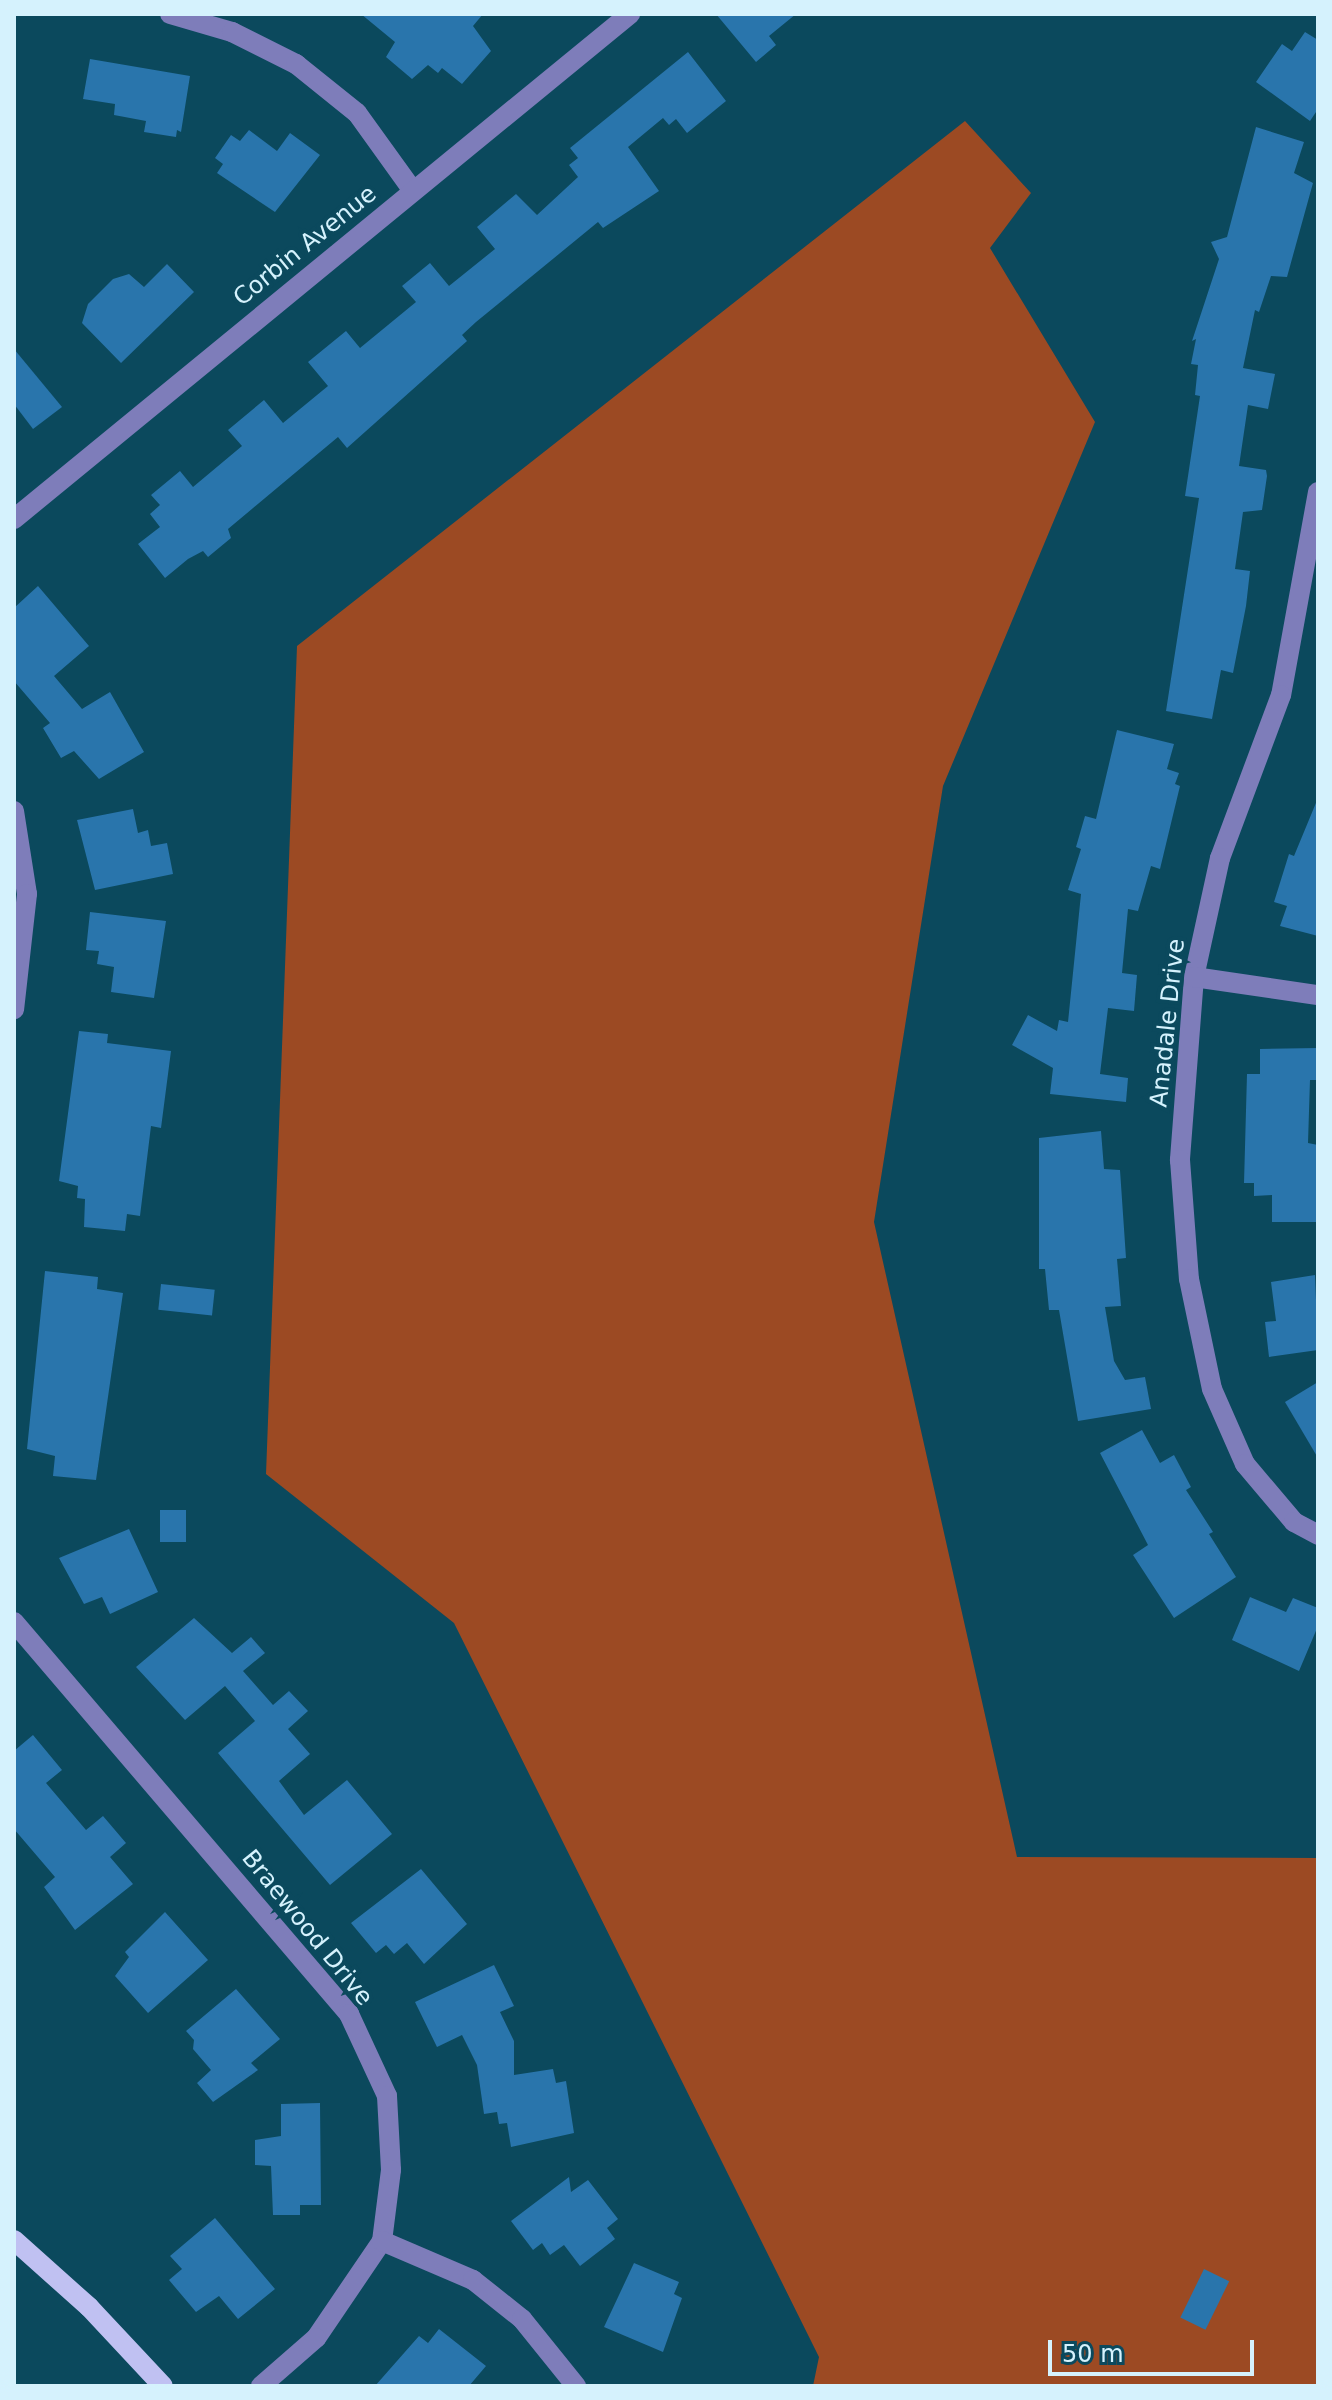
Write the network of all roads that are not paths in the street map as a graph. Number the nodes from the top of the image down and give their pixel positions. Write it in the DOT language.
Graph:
graph roads {
  1 [pos="170,14"];
  2 [pos="630,14"];
  3 [pos="413,191"];
  4 [pos="1318,492"];
  5 [pos="14,519"];
  6 [pos="14,811"];
  7 [pos="1194,977"];
  8 [pos="1318,995"];
  9 [pos="14,1009"];
  10 [pos="1318,1535"];
  11 [pos="14,1622"];
  12 [pos="14,2240"];
  13 [pos="382,2241"];
  14 [pos="163,2386"];
  15 [pos="261,2386"];
  16 [pos="576,2386"];
  1 -- 3 [label="street"];
  2 -- 3 [label="street, Corbin Avenue"];
  3 -- 5 [label="street, Corbin Avenue"];
  4 -- 7 [label="street, Anadale Drive"];
  6 -- 9 [label="street"];
  7 -- 8 [label="street"];
  7 -- 10 [label="street, Anadale Drive"];
  11 -- 13 [label="street, Braewood Drive"];
  12 -- 14 [label="main road"];
  13 -- 15 [label="street, Braewood Drive"];
  13 -- 16 [label="street"];
}
